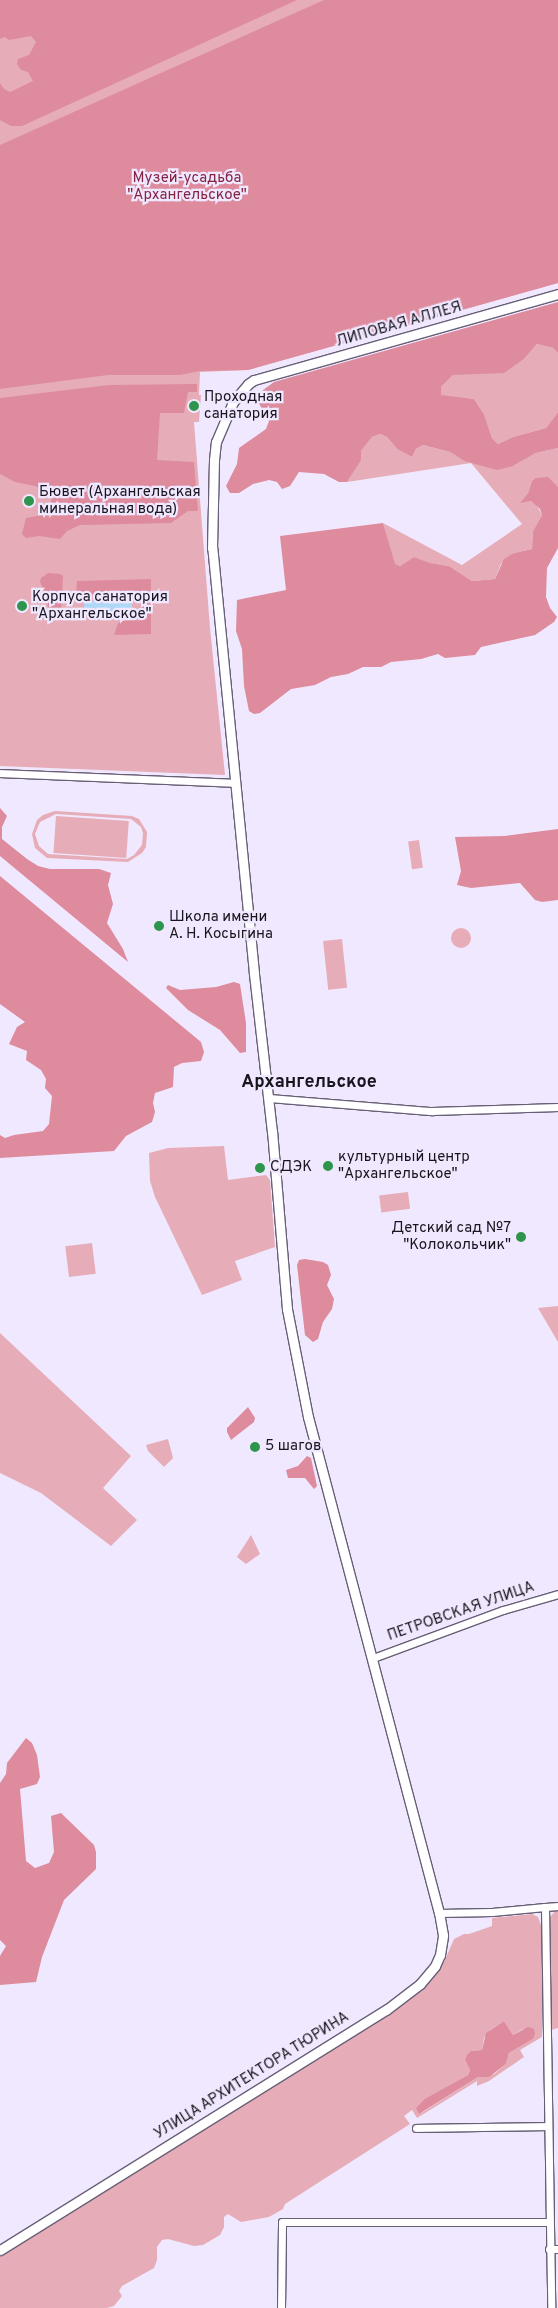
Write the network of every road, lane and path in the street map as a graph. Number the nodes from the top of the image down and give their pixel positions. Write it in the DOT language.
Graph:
graph roads {
  1 [pos="558,294"];
  2 [pos="248,384"];
  3 [pos="0,773"];
  4 [pos="235,783"];
  5 [pos="269,1098"];
  6 [pos="558,1107"];
  7 [pos="558,1594"];
  8 [pos="373,1658"];
  9 [pos="558,1906"];
  10 [pos="545,1907"];
  11 [pos="439,1913"];
  12 [pos="547,2126"];
  13 [pos="416,2128"];
  14 [pos="549,2222"];
  15 [pos="549,2249"];
  16 [pos="558,2249"];
  17 [pos="0,2250"];
  18 [pos="281,2308"];
  19 [pos="550,2308"];
  1 -- 2 [label="street, ЛИПОВАЯ АЛЛЕЯ"];
  2 -- 4 [label="street, УЛИЦА АРХИТЕКТОРА ТЮРИНА"];
  3 -- 4 [label="street"];
  4 -- 5 [label="street, УЛИЦА АРХИТЕКТОРА ТЮРИНА"];
  5 -- 6 [label="street"];
  5 -- 8 [label="street, УЛИЦА АРХИТЕКТОРА ТЮРИНА"];
  7 -- 8 [label="street, ПЕТРОВСКАЯ УЛИЦА"];
  8 -- 11 [label="street, УЛИЦА АРХИТЕКТОРА ТЮРИНА"];
  9 -- 10 [label="street"];
  10 -- 11 [label="street"];
  10 -- 12 [label="street"];
  11 -- 17 [label="street, УЛИЦА АРХИТЕКТОРА ТЮРИНА"];
  12 -- 13 [label="street"];
  12 -- 14 [label="street"];
  14 -- 15 [label="street"];
  14 -- 18 [label="street"];
  15 -- 16 [label="street"];
  15 -- 19 [label="street"];
}
